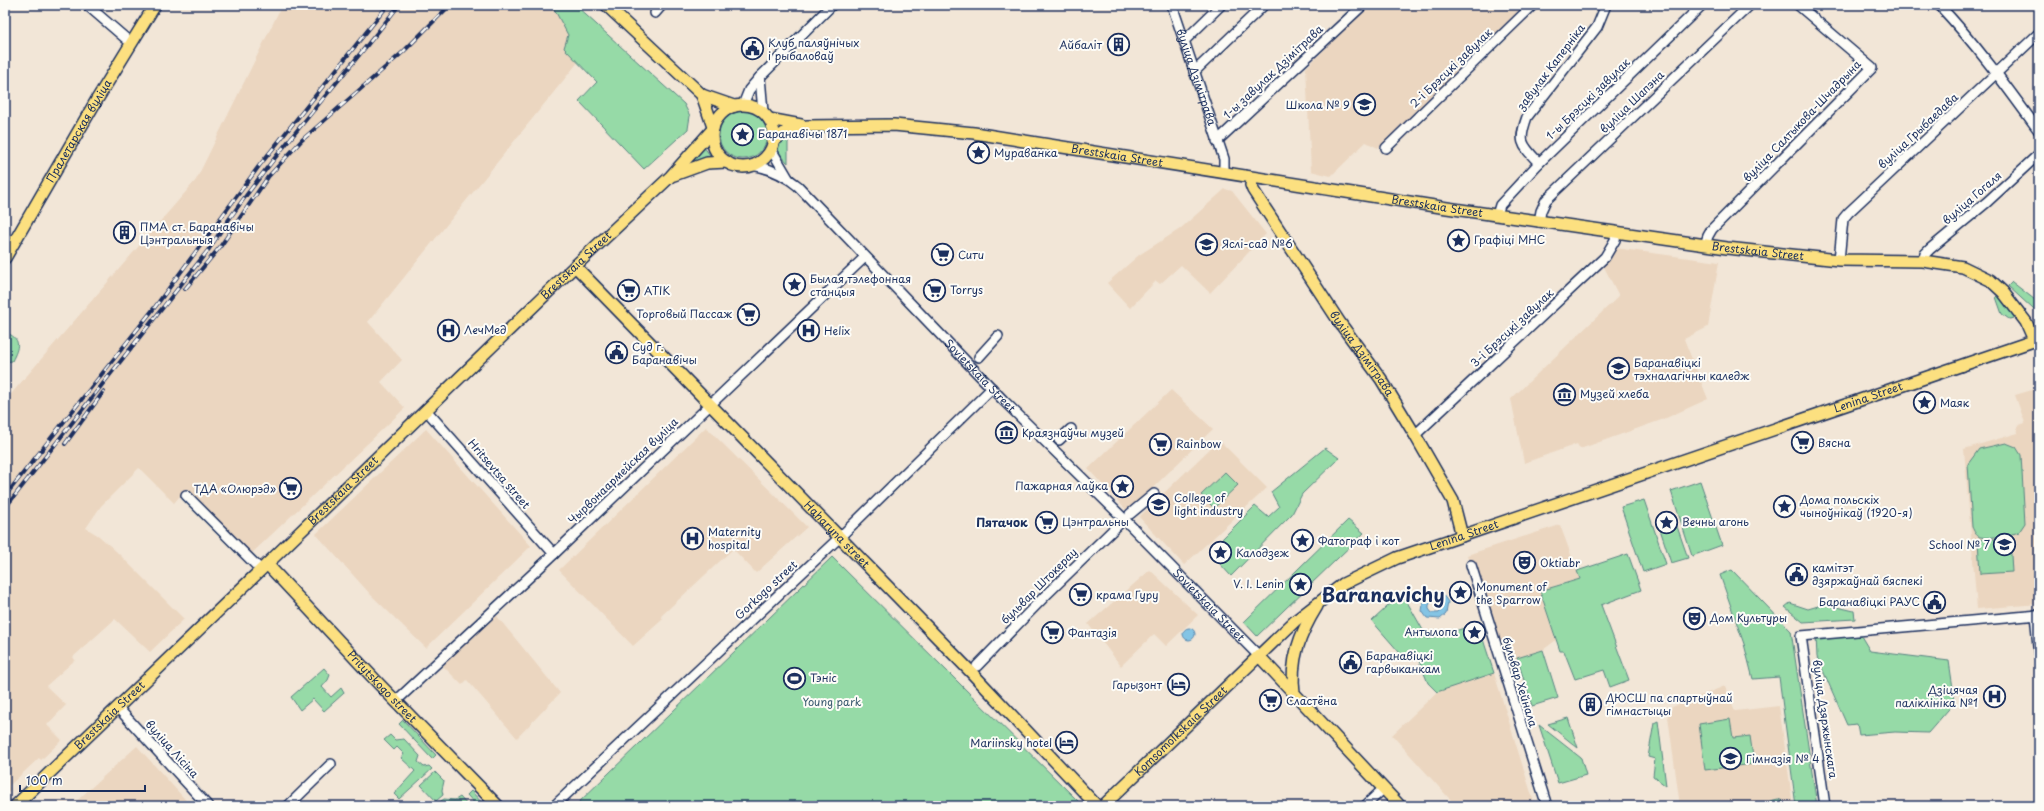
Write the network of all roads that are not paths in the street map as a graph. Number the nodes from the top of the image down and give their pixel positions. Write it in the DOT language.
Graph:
graph roads {
  1 [pos="86,5"];
  2 [pos="155,5"];
  3 [pos="606,5"];
  4 [pos="662,5"];
  5 [pos="832,5"];
  6 [pos="1172,5"];
  7 [pos="1221,5"];
  8 [pos="1264,5"];
  9 [pos="1363,5"];
  10 [pos="1533,5"];
  11 [pos="1606,5"];
  12 [pos="1702,5"];
  13 [pos="1750,5"];
  14 [pos="1798,5"];
  15 [pos="1939,5"];
  16 [pos="655,13"];
  17 [pos="2039,33"];
  18 [pos="1184,41"];
  19 [pos="131,42"];
  20 [pos="1194,72"];
  21 [pos="1997,72"];
  22 [pos="760,77"];
  23 [pos="702,95"];
  24 [pos="738,106"];
  25 [pos="766,116"];
  26 [pos="807,126"];
  27 [pos="713,128"];
  28 [pos="2039,131"];
  29 [pos="1217,141"];
  30 [pos="772,145"];
  31 [pos="1386,148"];
  32 [pos="2039,154"];
  33 [pos="727,162"];
  34 [pos="1539,163"];
  35 [pos="752,165"];
  36 [pos="1224,173"];
  37 [pos="671,176"];
  38 [pos="788,178"];
  39 [pos="1253,178"];
  40 [pos="1497,215"];
  41 [pos="1539,222"];
  42 [pos="1616,233"];
  43 [pos="1705,245"];
  44 [pos="865,257"];
  45 [pos="5,258"];
  46 [pos="1839,260"];
  47 [pos="1923,261"];
  48 [pos="575,266"];
  49 [pos="998,336"];
  50 [pos="2037,339"];
  51 [pos="979,357"];
  52 [pos="992,388"];
  53 [pos="711,405"];
  54 [pos="426,410"];
  55 [pos="1071,429"];
  56 [pos="1415,435"];
  57 [pos="1059,440"];
  58 [pos="1154,494"];
  59 [pos="186,495"];
  60 [pos="1130,514"];
  61 [pos="1119,524"];
  62 [pos="1462,536"];
  63 [pos="840,537"];
  64 [pos="554,554"];
  65 [pos="1472,565"];
  66 [pos="264,567"];
  67 [pos="1320,601"];
  68 [pos="2037,615"];
  69 [pos="1259,656"];
  70 [pos="2039,656"];
  71 [pos="976,666"];
  72 [pos="1294,694"];
  73 [pos="396,701"];
  74 [pos="118,708"];
  75 [pos="331,764"];
  76 [pos="1382,789"];
  77 [pos="15,806"];
  78 [pos="208,806"];
  79 [pos="288,806"];
  80 [pos="498,806"];
  81 [pos="554,806"];
  82 [pos="1097,806"];
  83 [pos="1103,806"];
  84 [pos="1365,806"];
  85 [pos="1400,806"];
  86 [pos="1546,806"];
  87 [pos="1825,806"];
  1 -- 19 [label="street"];
  2 -- 19 [label="main road, Пралетарская вуліца"];
  3 -- 23 [label="main road"];
  4 -- 16 [label="street"];
  5 -- 22 [label="street"];
  6 -- 18 [label="street, вуліца Дзімітрава"];
  7 -- 18 [label="street"];
  8 -- 20 [label="street"];
  9 -- 29 [label="street, 1-ы завулак Дзімітрава"];
  10 -- 31 [label="street, 2-і Брэсцкі завулак"];
  11 -- 34 [label="street, завулак Каперніка"];
  12 -- 34 [label="street, 1-ы Брэсцкі завулак"];
  13 -- 41 [label="street, вуліца Шапэна"];
  14 -- 43 [label="street, вуліца Салтыкова-Шчадрына"];
  15 -- 21 [label="street"];
  17 -- 21 [label="street, вуліца Грыбаедава"];
  18 -- 20 [label="street, вуліца Дзімітрава"];
  19 -- 45 [label="main road, Пралетарская вуліца"];
  20 -- 29 [label="street, вуліца Дзімітрава"];
  21 -- 28 [label="street"];
  21 -- 46 [label="street, вуліца Грыбаедава"];
  22 -- 24 [label="street"];
  22 -- 25 [label="street"];
  23 -- 24 [label="main road"];
  23 -- 27 [label="main road"];
  24 -- 25 [label="main road"];
  24 -- 27 [label="main road"];
  25 -- 26 [label="main road, Brestskaia Street"];
  25 -- 30 [label="main road"];
  26 -- 30 [label="main road, Brestskaia Street"];
  26 -- 36 [label="main road, Brestskaia Street"];
  27 -- 33 [label="main road"];
  27 -- 37 [label="main road, Brestskaia Street"];
  29 -- 36 [label="street, вуліца Дзімітрава"];
  30 -- 35 [label="main road"];
  30 -- 38 [label="street, Sovietskaia Street"];
  32 -- 47 [label="street, вуліца Гогаля"];
  33 -- 35 [label="main road"];
  33 -- 37 [label="main road, Brestskaia Street"];
  34 -- 40 [label="street, 1-ы Брэсцкі завулак"];
  35 -- 38 [label="street, Sovietskaia Street"];
  36 -- 39 [label="main road, Brestskaia Street"];
  37 -- 48 [label="main road, Brestskaia Street"];
  38 -- 44 [label="street, Sovietskaia Street"];
  39 -- 40 [label="main road, Brestskaia Street"];
  39 -- 56 [label="main road, вуліца Дзімітрава"];
  40 -- 41 [label="main road, Brestskaia Street"];
  41 -- 42 [label="main road, Brestskaia Street"];
  42 -- 43 [label="main road, Brestskaia Street"];
  42 -- 56 [label="street, 3-і Брэсцкі завулак"];
  43 -- 46 [label="main road, Brestskaia Street"];
  44 -- 52 [label="street, Sovietskaia Street"];
  44 -- 53 [label="street, Чырвонаармейская вуліца"];
  46 -- 47 [label="main road, Brestskaia Street"];
  47 -- 50 [label="main road, Brestskaia Street"];
  48 -- 53 [label="main road, Haharyna street"];
  48 -- 54 [label="main road, Brestskaia Street"];
  49 -- 51 [label="street"];
  50 -- 62 [label="main road, Lenina Street"];
  52 -- 63 [label="street, Gorkogo street"];
  52 -- 69 [label="street, Sovietskaia Street"];
  53 -- 63 [label="main road, Haharyna street"];
  53 -- 64 [label="street, Чырвонаармейская вуліца"];
  54 -- 64 [label="street, Hritsevtsa street"];
  54 -- 66 [label="main road, Brestskaia Street"];
  55 -- 57 [label="street"];
  56 -- 62 [label="main road, вуліца Дзімітрава"];
  58 -- 60 [label="street"];
  59 -- 66 [label="street"];
  61 -- 71 [label="street, бульвар Штокерау"];
  62 -- 67 [label="main road, Lenina Street"];
  63 -- 81 [label="street, Gorkogo street"];
  63 -- 82 [label="main road, Haharyna street"];
  64 -- 73 [label="street, Чырвонаармейская вуліца"];
  65 -- 86 [label="street, бульвар Хейнала"];
  66 -- 73 [label="main road, Pritytskogo street"];
  66 -- 74 [label="main road, Brestskaia Street"];
  67 -- 69 [label="main road, Lenina Street"];
  67 -- 72 [label="main road"];
  68 -- 70 [label="street"];
  68 -- 87 [label="street, вуліца Дзяржынскага"];
  69 -- 72 [label="main road"];
  69 -- 83 [label="main road, Komsomolkskaia Street"];
  72 -- 76 [label="main road"];
  73 -- 80 [label="main road, Pritytskogo street"];
  74 -- 77 [label="main road, Brestskaia Street"];
  74 -- 78 [label="street, вуліца Лісіна"];
  75 -- 79 [label="street"];
  76 -- 84 [label="street"];
  76 -- 85 [label="main road"];
}
